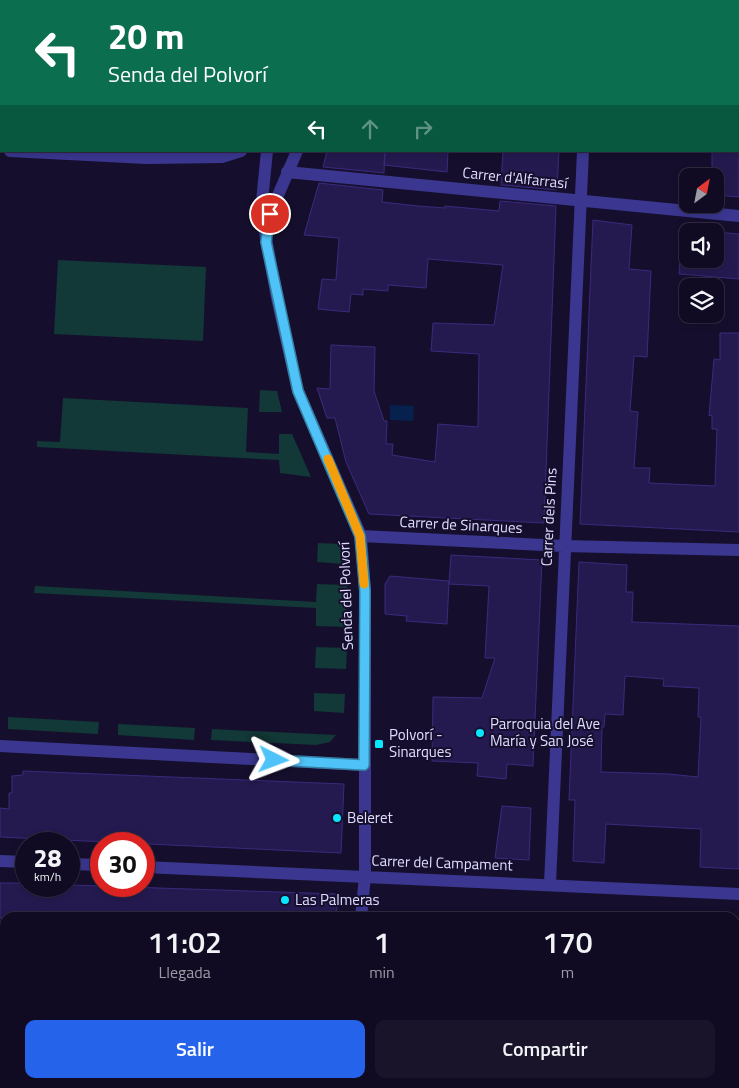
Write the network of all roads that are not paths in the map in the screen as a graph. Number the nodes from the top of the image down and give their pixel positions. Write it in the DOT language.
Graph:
graph roads {
  1 [pos="29,152"];
  2 [pos="238,152"];
  3 [pos="267,152"];
  4 [pos="297,152"];
  5 [pos="583,152"];
  6 [pos="287,172"];
  7 [pos="581,200"];
  8 [pos="739,216"];
  9 [pos="266,242"];
  10 [pos="360,536"];
  11 [pos="564,546"];
  12 [pos="739,550"];
  13 [pos="0,746"];
  14 [pos="364,765"];
  15 [pos="0,861"];
  16 [pos="15,862"];
  17 [pos="155,867"];
  18 [pos="365,876"];
  19 [pos="550,884"];
  20 [pos="739,894"];
  21 [pos="362,912"];
  1 -- 2 [label="street"];
  3 -- 9 [label="street, Senda del Polvorí"];
  4 -- 6 [label="street, Senda del Polvorí"];
  5 -- 7 [label="street, Carrer dels Pins"];
  6 -- 7 [label="street, Carrer d'Alfarrasí"];
  6 -- 9 [label="street, Senda del Polvorí"];
  7 -- 8 [label="street, Carrer d'Alfarrasí"];
  7 -- 11 [label="street, Carrer dels Pins"];
  9 -- 10 [label="street, Senda del Polvorí"];
  10 -- 11 [label="street, Carrer de Sinarques"];
  10 -- 14 [label="street, Senda del Polvorí"];
  11 -- 12 [label="street, Carrer de Sinarques"];
  11 -- 19 [label="street, Carrer dels Pins"];
  13 -- 14 [label="street"];
  14 -- 18 [label="street, Senda del Polvorí"];
  15 -- 16 [label="street"];
  17 -- 18 [label="street, Carrer del Campament"];
  18 -- 19 [label="street, Carrer del Campament"];
  18 -- 21 [label="street, Senda del Polvorí"];
  19 -- 20 [label="street, Carrer del Campament"];
}
